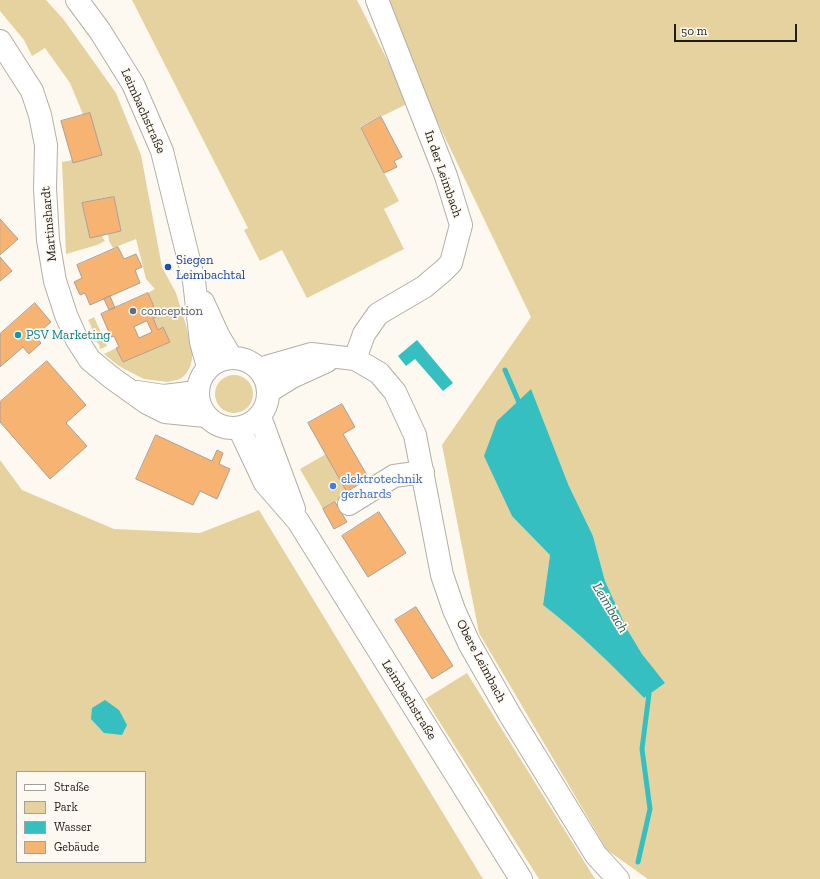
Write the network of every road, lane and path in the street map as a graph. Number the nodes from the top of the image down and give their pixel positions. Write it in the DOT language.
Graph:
graph roads {
  1 [pos="77,0"];
  2 [pos="377,0"];
  3 [pos="0,41"];
  4 [pos="194,281"];
  5 [pos="232,357"];
  6 [pos="346,358"];
  7 [pos="208,367"];
  8 [pos="258,369"];
  9 [pos="130,391"];
  10 [pos="197,392"];
  11 [pos="268,392"];
  12 [pos="206,416"];
  13 [pos="260,417"];
  14 [pos="240,428"];
  15 [pos="423,472"];
  16 [pos="349,504"];
  17 [pos="298,522"];
  18 [pos="520,879"];
  19 [pos="618,879"];
  1 -- 4 [label="street, Leimbachstraße"];
  2 -- 6 [label="street, In der Leimbach"];
  3 -- 9 [label="street, Martinshardt"];
  4 -- 5 [label="street, Leimbachstraße"];
  4 -- 7 [label="street, Leimbachstraße"];
  5 -- 7 [label="street"];
  5 -- 8 [label="street"];
  6 -- 8 [label="street, Obere Leimbach"];
  6 -- 11 [label="street"];
  6 -- 15 [label="street, Obere Leimbach"];
  7 -- 10 [label="street"];
  8 -- 11 [label="street"];
  9 -- 10 [label="street, Martinshardt"];
  9 -- 12 [label="street, Martinshardt"];
  10 -- 12 [label="street"];
  11 -- 13 [label="street"];
  12 -- 14 [label="street"];
  13 -- 14 [label="street"];
  13 -- 17 [label="street, Leimbachstraße"];
  14 -- 17 [label="street, Leimbachstraße"];
  15 -- 16 [label="street"];
  15 -- 19 [label="street, Obere Leimbach"];
  17 -- 18 [label="street, Leimbachstraße"];
}
